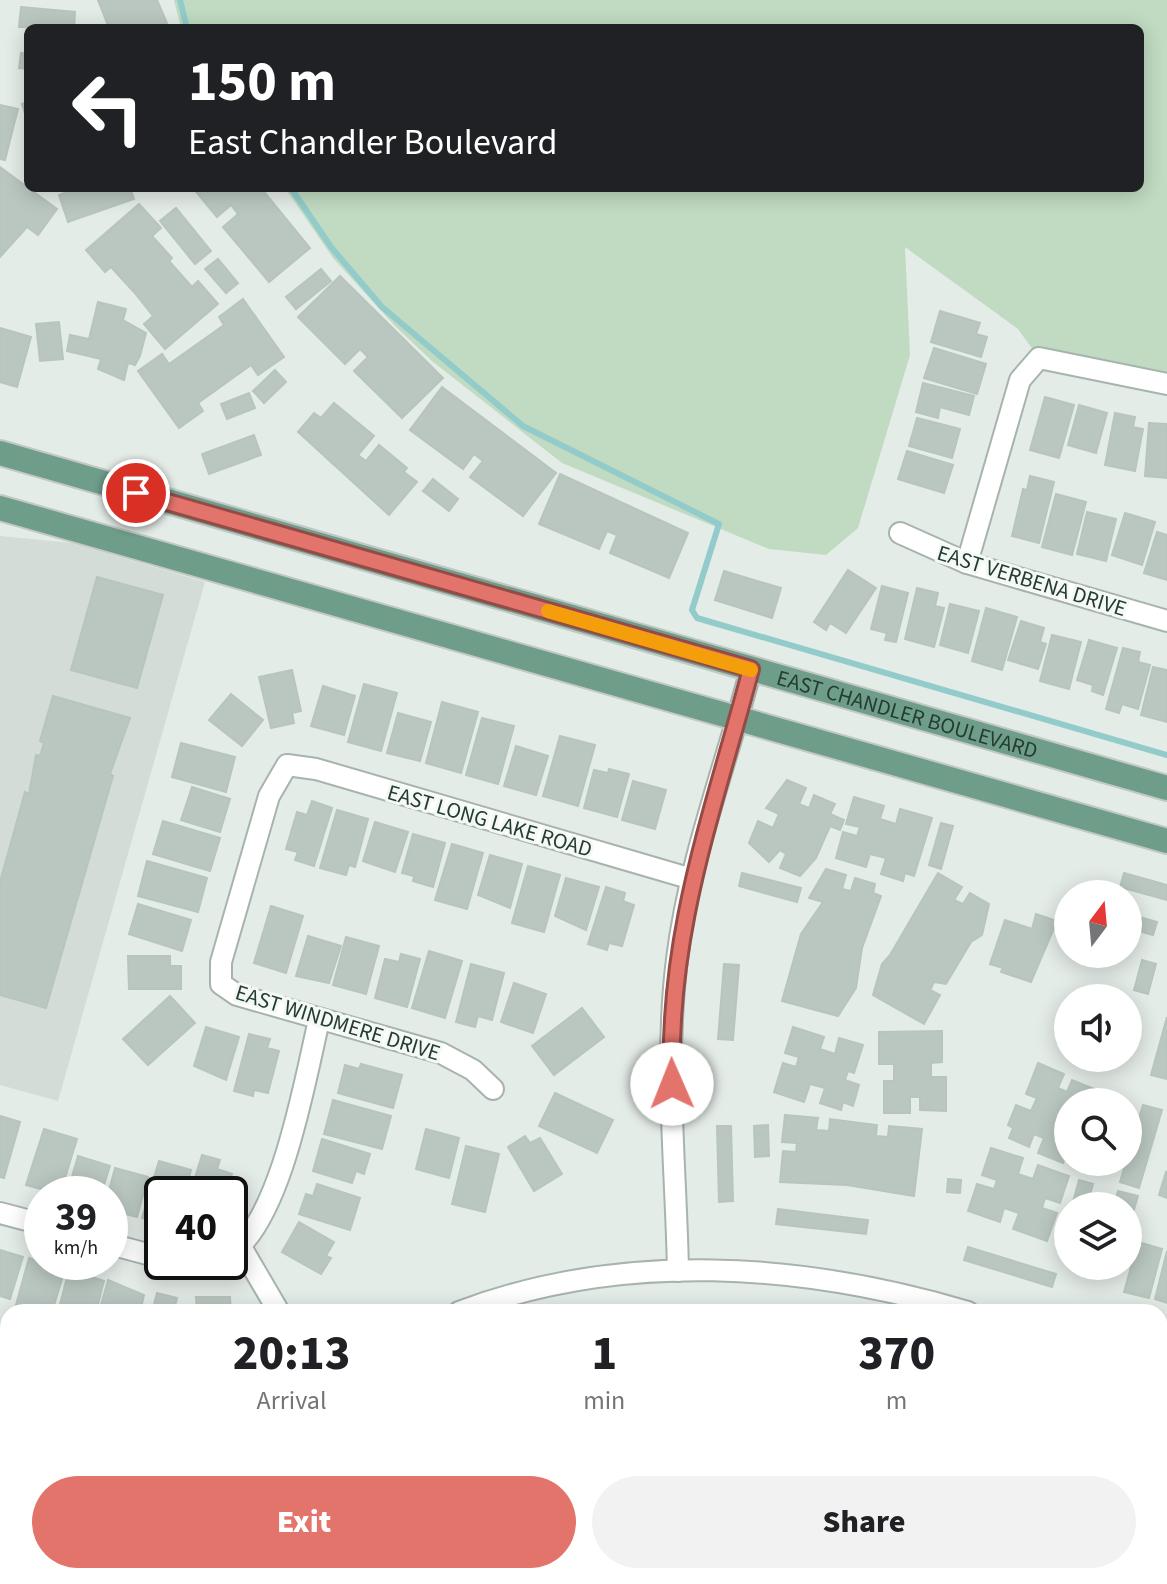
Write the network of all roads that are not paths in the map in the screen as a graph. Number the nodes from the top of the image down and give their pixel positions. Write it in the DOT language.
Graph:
graph roads {
  1 [pos="1167,384"];
  2 [pos="0,453"];
  3 [pos="0,508"];
  4 [pos="900,533"];
  5 [pos="967,563"];
  6 [pos="1167,621"];
  7 [pos="751,669"];
  8 [pos="738,718"];
  9 [pos="1167,788"];
  10 [pos="1167,841"];
  11 [pos="692,879"];
  12 [pos="221,984"];
  13 [pos="319,1020"];
  14 [pos="493,1089"];
  15 [pos="0,1213"];
  16 [pos="24,1219"];
  17 [pos="248,1233"];
  18 [pos="248,1267"];
  19 [pos="678,1271"];
  20 [pos="273,1304"];
  21 [pos="485,1304"];
  22 [pos="940,1304"];
  1 -- 5 [label="street"];
  2 -- 7 [label="main road, EAST CHANDLER BOULEVARD"];
  3 -- 8 [label="main road"];
  4 -- 5 [label="street, EAST VERBENA DRIVE"];
  5 -- 6 [label="street, EAST VERBENA DRIVE"];
  7 -- 8 [label="street"];
  7 -- 9 [label="main road, EAST CHANDLER BOULEVARD"];
  8 -- 10 [label="main road"];
  8 -- 11 [label="street"];
  11 -- 12 [label="street, EAST LONG LAKE ROAD"];
  11 -- 19 [label="street"];
  12 -- 13 [label="street, EAST WINDMERE DRIVE"];
  13 -- 14 [label="street, EAST WINDMERE DRIVE"];
  13 -- 17 [label="street"];
  15 -- 16 [label="street"];
  18 -- 20 [label="street"];
  19 -- 21 [label="street"];
  19 -- 22 [label="street"];
}
